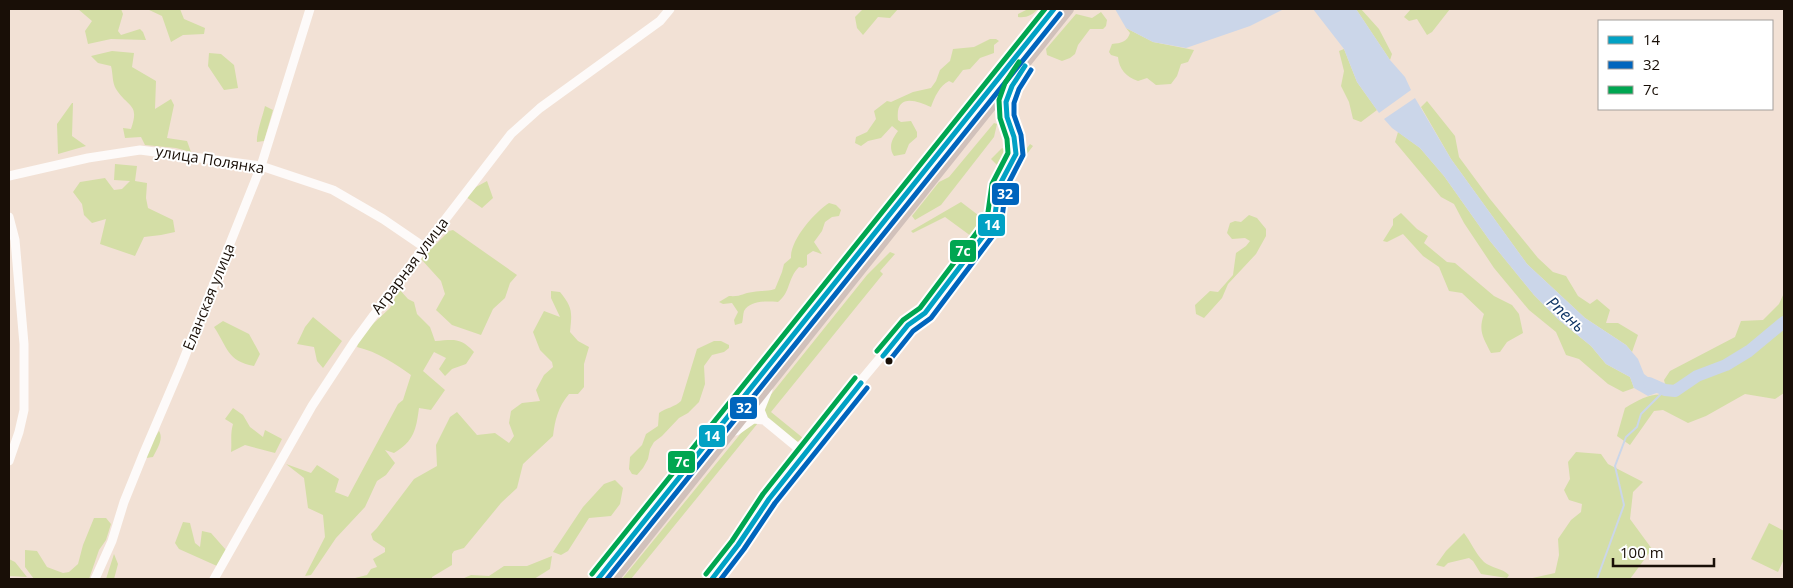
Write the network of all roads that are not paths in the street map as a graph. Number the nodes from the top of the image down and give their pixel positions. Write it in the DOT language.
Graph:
graph roads {
  1 [pos="310,9"];
  2 [pos="670,9"];
  3 [pos="1054,9"];
  4 [pos="1068,9"];
  5 [pos="1030,57"];
  6 [pos="261,166"];
  7 [pos="9,176"];
  8 [pos="9,217"];
  9 [pos="424,247"];
  10 [pos="782,368"];
  11 [pos="764,420"];
  12 [pos="721,445"];
  13 [pos="804,453"];
  14 [pos="9,461"];
  15 [pos="95,579"];
  16 [pos="214,579"];
  17 [pos="598,579"];
  18 [pos="613,579"];
  19 [pos="712,579"];
  1 -- 6 [label="street, Еланская улица"];
  2 -- 9 [label="street, Аграрная улица"];
  3 -- 17 [label="highway"];
  4 -- 5 [label="highway"];
  5 -- 10 [label="highway"];
  5 -- 13 [label="street"];
  6 -- 7 [label="street, улица Полянка"];
  6 -- 9 [label="street, улица Полянка"];
  6 -- 15 [label="street, Еланская улица"];
  8 -- 14 [label="street"];
  9 -- 16 [label="street, Аграрная улица"];
  10 -- 11 [label="street"];
  10 -- 12 [label="highway"];
  11 -- 12 [label="street"];
  11 -- 13 [label="street"];
  12 -- 18 [label="highway"];
  13 -- 19 [label="street"];
}
